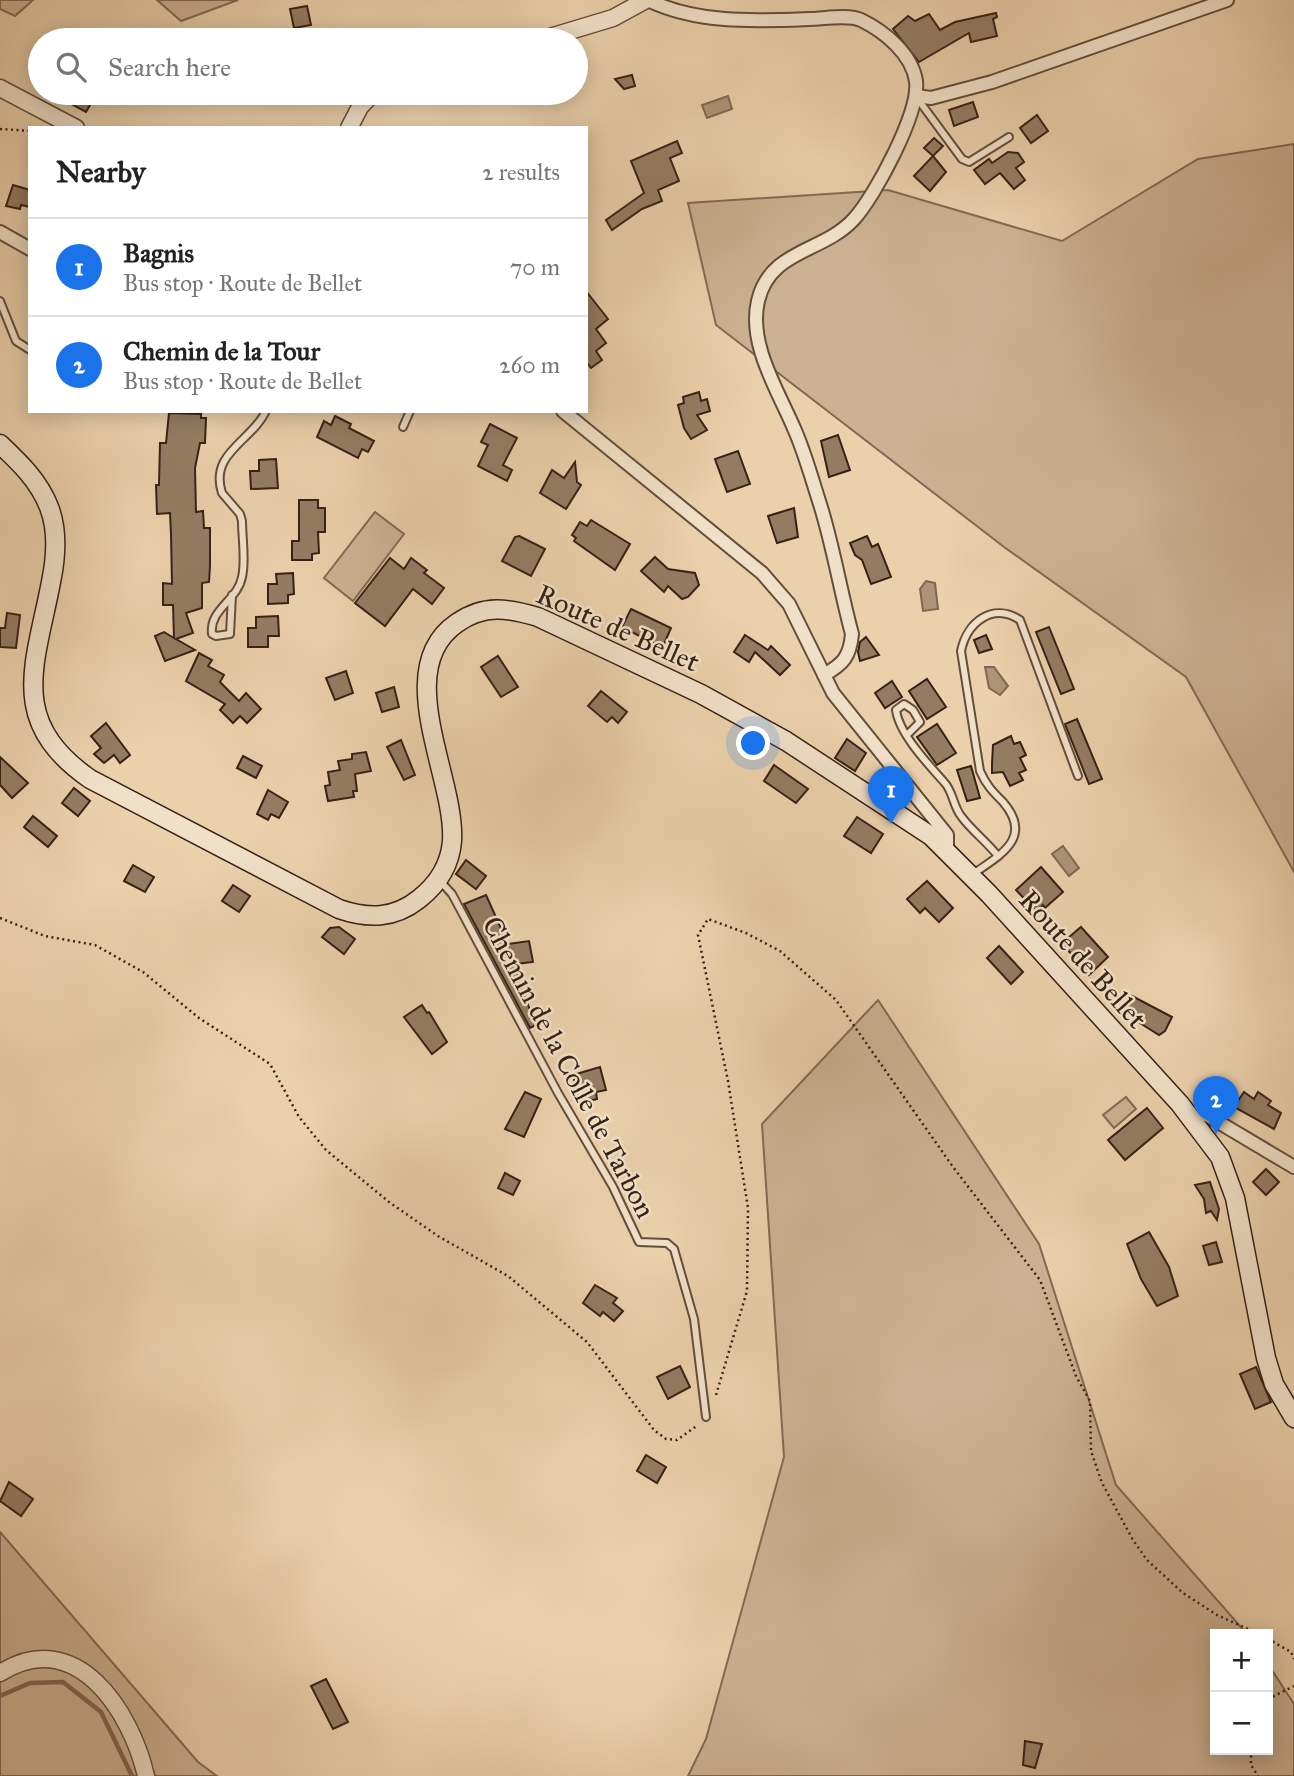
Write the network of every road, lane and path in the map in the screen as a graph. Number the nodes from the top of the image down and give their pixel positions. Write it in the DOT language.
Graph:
graph roads {
  1 [pos="647,0"];
  2 [pos="1227,0"];
  3 [pos="580,28"];
  4 [pos="0,88"];
  5 [pos="916,96"];
  6 [pos="28,103"];
  7 [pos="32,105"];
  8 [pos="362,105"];
  9 [pos="72,126"];
  10 [pos="350,126"];
  11 [pos="0,129"];
  12 [pos="28,131"];
  13 [pos="1009,137"];
  14 [pos="0,232"];
  15 [pos="28,248"];
  16 [pos="0,301"];
  17 [pos="28,349"];
  18 [pos="265,413"];
  19 [pos="409,413"];
  20 [pos="566,413"];
  21 [pos="403,427"];
  22 [pos="0,444"];
  23 [pos="232,595"];
  24 [pos="824,675"];
  25 [pos="908,734"];
  26 [pos="1078,776"];
  27 [pos="947,851"];
  28 [pos="998,856"];
  29 [pos="971,875"];
  30 [pos="439,880"];
  31 [pos="0,918"];
  32 [pos="1193,1119"];
  33 [pos="1294,1167"];
  34 [pos="706,1416"];
  35 [pos="1294,1418"];
  36 [pos="1251,1629"];
  37 [pos="1273,1642"];
  38 [pos="1294,1659"];
  39 [pos="0,1673"];
  40 [pos="1294,1686"];
  41 [pos="1273,1696"];
  42 [pos="1251,1755"];
  43 [pos="146,1776"];
  44 [pos="1258,1776"];
  1 -- 3 [label="street"];
  1 -- 5 [label="street"];
  2 -- 5 [label="street"];
  4 -- 6 [label="street"];
  5 -- 13 [label="lane"];
  5 -- 24 [label="street"];
  7 -- 9 [label="street"];
  8 -- 10 [label="street"];
  11 -- 12 [label="path"];
  14 -- 15 [label="street"];
  16 -- 17 [label="lane"];
  18 -- 23 [label="lane"];
  19 -- 21 [label="lane"];
  20 -- 24 [label="street"];
  22 -- 30 [label="main road, Route de Bellet"];
  23 -- 23 [label="lane"];
  24 -- 27 [label="street"];
  25 -- 25 [label="lane"];
  25 -- 28 [label="lane"];
  26 -- 28 [label="lane"];
  27 -- 29 [label="main road, Route de Bellet"];
  27 -- 30 [label="main road, Route de Bellet"];
  28 -- 29 [label="lane"];
  29 -- 32 [label="main road, Route de Bellet"];
  30 -- 34 [label="lane, Chemin de la Colle de Tarbon"];
  31 -- 34 [label="path"];
  32 -- 33 [label="street"];
  32 -- 35 [label="main road, Route de Bellet"];
  34 -- 36 [label="path"];
  37 -- 38 [label="path"];
  39 -- 43 [label="street"];
  40 -- 41 [label="path"];
  42 -- 44 [label="path"];
}
